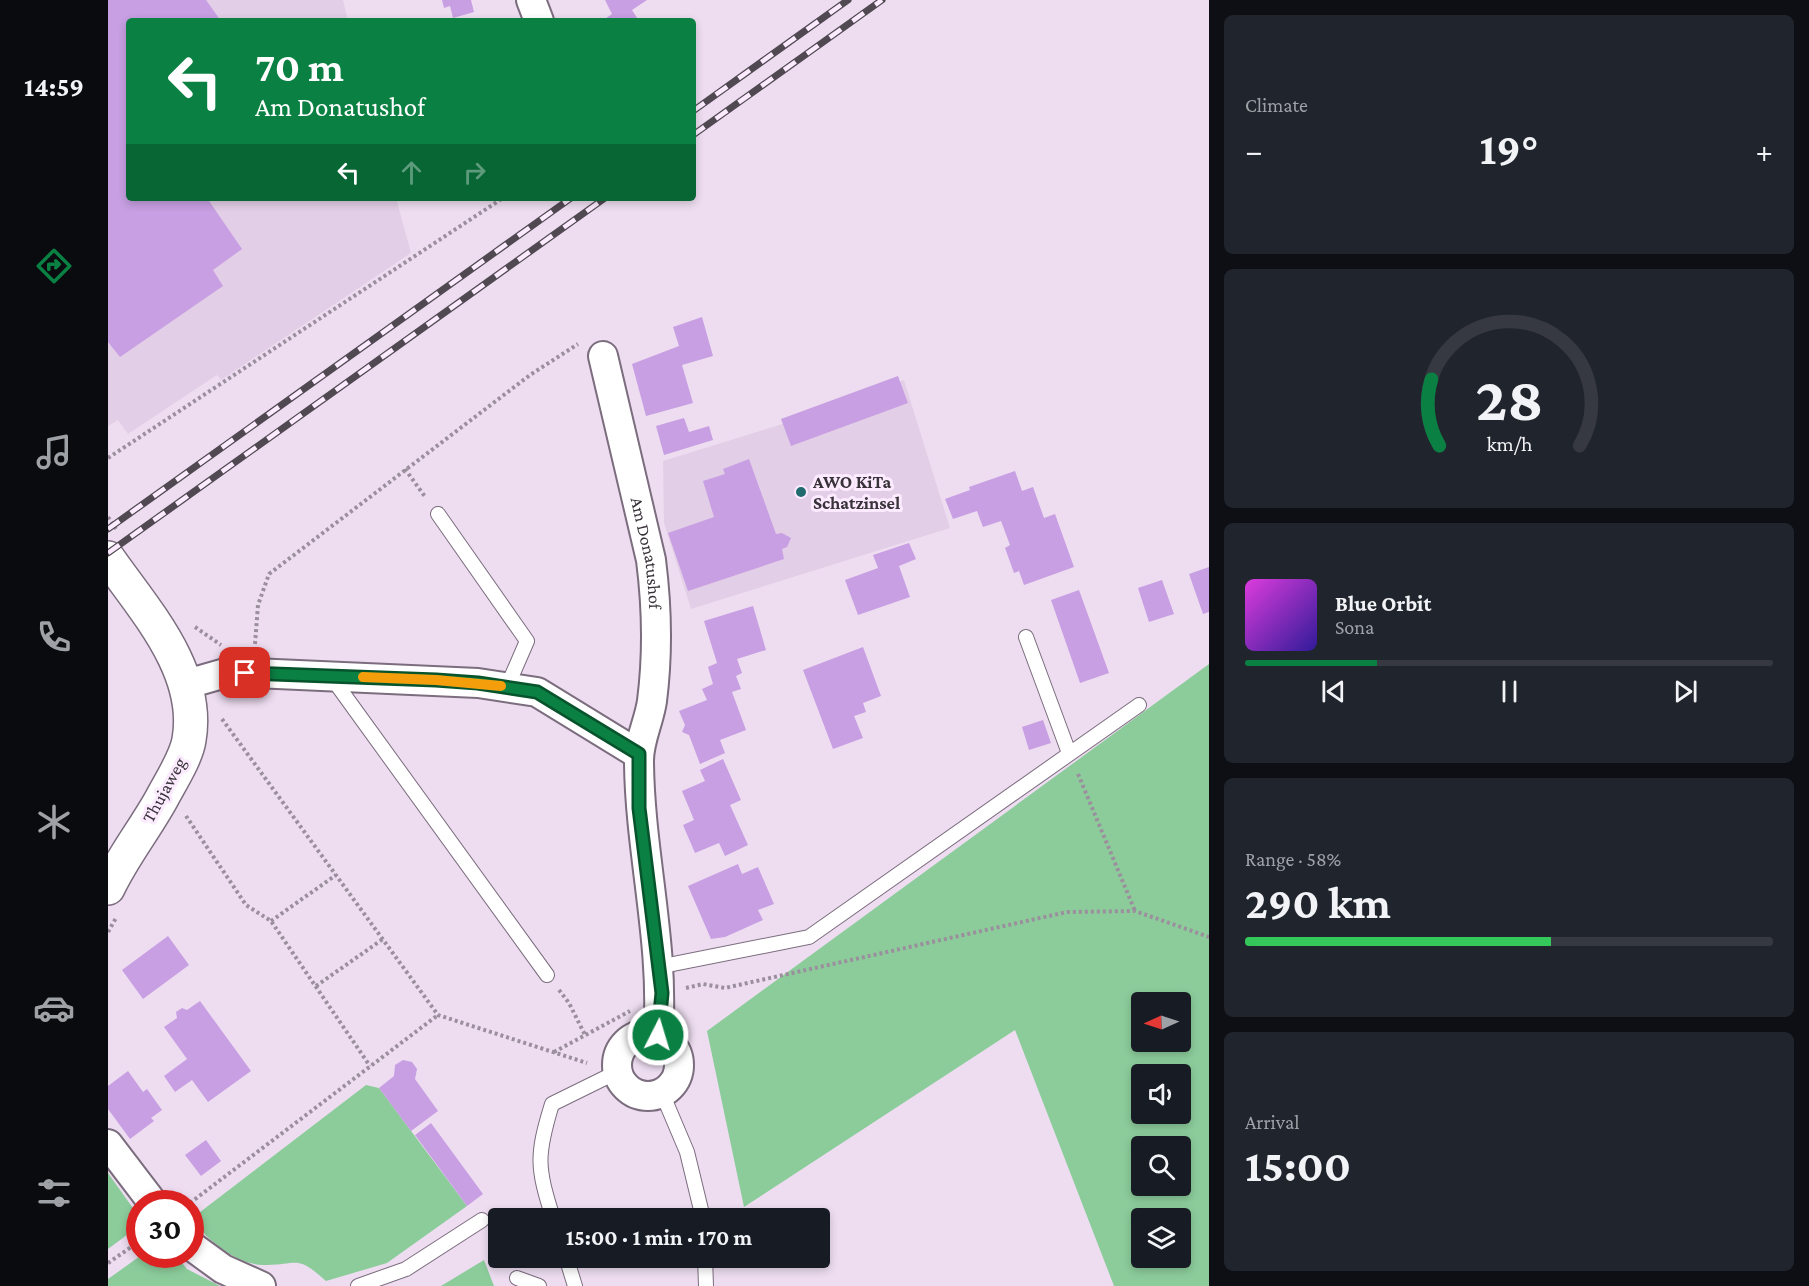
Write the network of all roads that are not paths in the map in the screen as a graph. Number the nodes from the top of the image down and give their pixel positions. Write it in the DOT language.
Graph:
graph roads {
  1 [pos="531,0"];
  2 [pos="538,18"];
  3 [pos="603,356"];
  4 [pos="438,514"];
  5 [pos="108,558"];
  6 [pos="1026,638"];
  7 [pos="331,677"];
  8 [pos="187,684"];
  9 [pos="507,687"];
  10 [pos="1139,705"];
  11 [pos="1069,753"];
  12 [pos="639,754"];
  13 [pos="108,888"];
  14 [pos="547,975"];
  15 [pos="660,980"];
  16 [pos="658,1035"];
  17 [pos="617,1072"];
  18 [pos="662,1093"];
  19 [pos="108,1144"];
  20 [pos="143,1190"];
  21 [pos="551,1208"];
  22 [pos="701,1208"];
  23 [pos="482,1220"];
  24 [pos="204,1255"];
  25 [pos="569,1268"];
  26 [pos="705,1268"];
  27 [pos="517,1278"];
  28 [pos="261,1286"];
  29 [pos="358,1286"];
  30 [pos="539,1286"];
  31 [pos="575,1286"];
  32 [pos="706,1286"];
  1 -- 2 [label="street"];
  3 -- 12 [label="street, Am Donatushof"];
  4 -- 9 [label="lane"];
  5 -- 8 [label="street, Thujaweg"];
  6 -- 11 [label="lane"];
  7 -- 8 [label="street"];
  7 -- 9 [label="street"];
  7 -- 14 [label="lane"];
  8 -- 13 [label="street, Thujaweg"];
  9 -- 12 [label="street"];
  10 -- 11 [label="lane"];
  11 -- 15 [label="lane"];
  12 -- 15 [label="street, Am Donatushof"];
  15 -- 16 [label="street, Am Donatushof"];
  16 -- 17 [label="street"];
  16 -- 18 [label="street"];
  17 -- 18 [label="street"];
  17 -- 21 [label="lane"];
  18 -- 22 [label="lane"];
  19 -- 20 [label="street"];
  23 -- 29 [label="lane"];
  24 -- 28 [label="street"];
  25 -- 31 [label="lane"];
  26 -- 32 [label="lane"];
  27 -- 30 [label="lane"];
}
